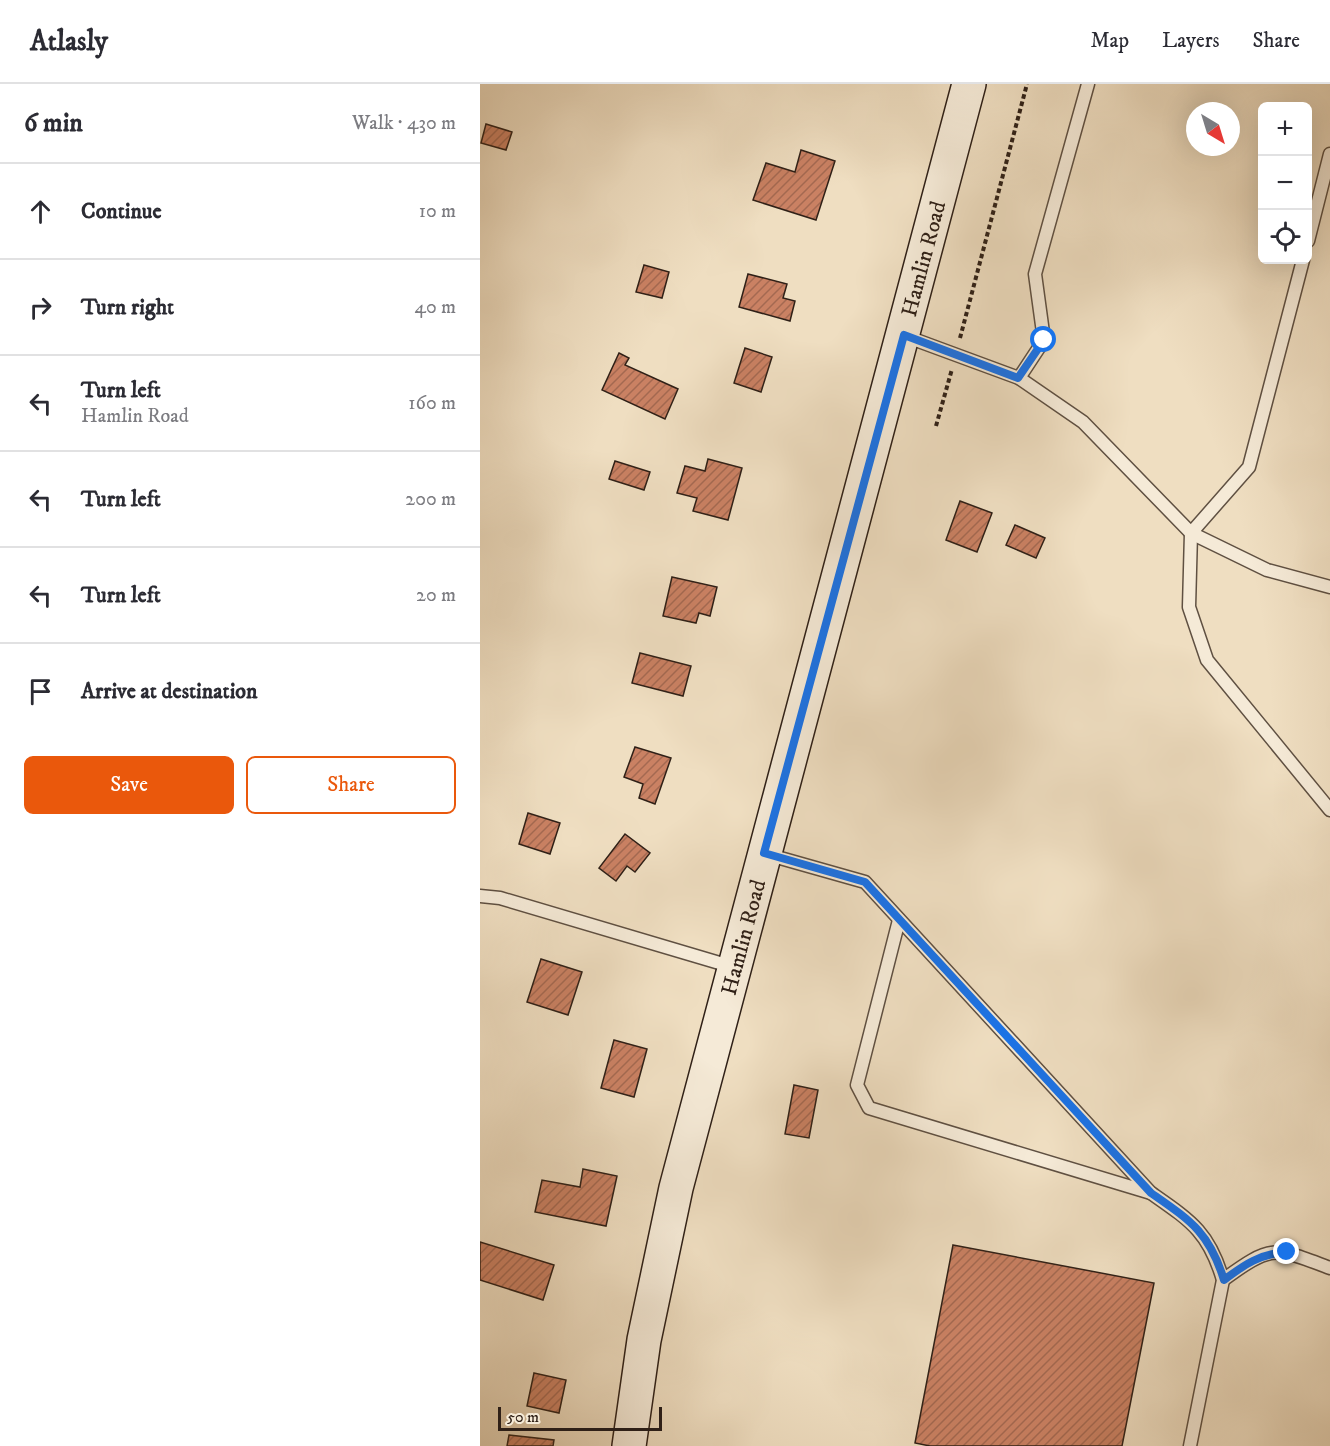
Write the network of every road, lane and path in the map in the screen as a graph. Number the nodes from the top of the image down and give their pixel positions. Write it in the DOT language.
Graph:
graph roads {
  1 [pos="969,84"];
  2 [pos="1027,84"];
  3 [pos="1088,84"];
  4 [pos="1330,154"];
  5 [pos="1312,225"];
  6 [pos="1302,264"];
  7 [pos="904,335"];
  8 [pos="960,338"];
  9 [pos="952,367"];
  10 [pos="1018,378"];
  11 [pos="936,426"];
  12 [pos="1191,533"];
  13 [pos="1330,587"];
  14 [pos="1330,810"];
  15 [pos="764,853"];
  16 [pos="480,896"];
  17 [pos="900,920"];
  18 [pos="734,968"];
  19 [pos="1151,1193"];
  20 [pos="1330,1269"];
  21 [pos="1224,1280"];
  22 [pos="629,1446"];
  23 [pos="1190,1446"];
  1 -- 7 [label="street, Hamlin Road"];
  2 -- 8 [label="path"];
  3 -- 10 [label="lane"];
  4 -- 5 [label="lane"];
  6 -- 12 [label="lane"];
  7 -- 10 [label="lane"];
  7 -- 15 [label="street, Hamlin Road"];
  9 -- 11 [label="path"];
  10 -- 12 [label="lane"];
  12 -- 13 [label="lane"];
  12 -- 14 [label="lane"];
  15 -- 17 [label="lane"];
  15 -- 18 [label="street, Hamlin Road"];
  16 -- 18 [label="lane"];
  17 -- 19 [label="lane"];
  17 -- 19 [label="lane"];
  18 -- 22 [label="street, Hamlin Road"];
  19 -- 21 [label="lane"];
  20 -- 21 [label="lane"];
  21 -- 23 [label="lane"];
}
